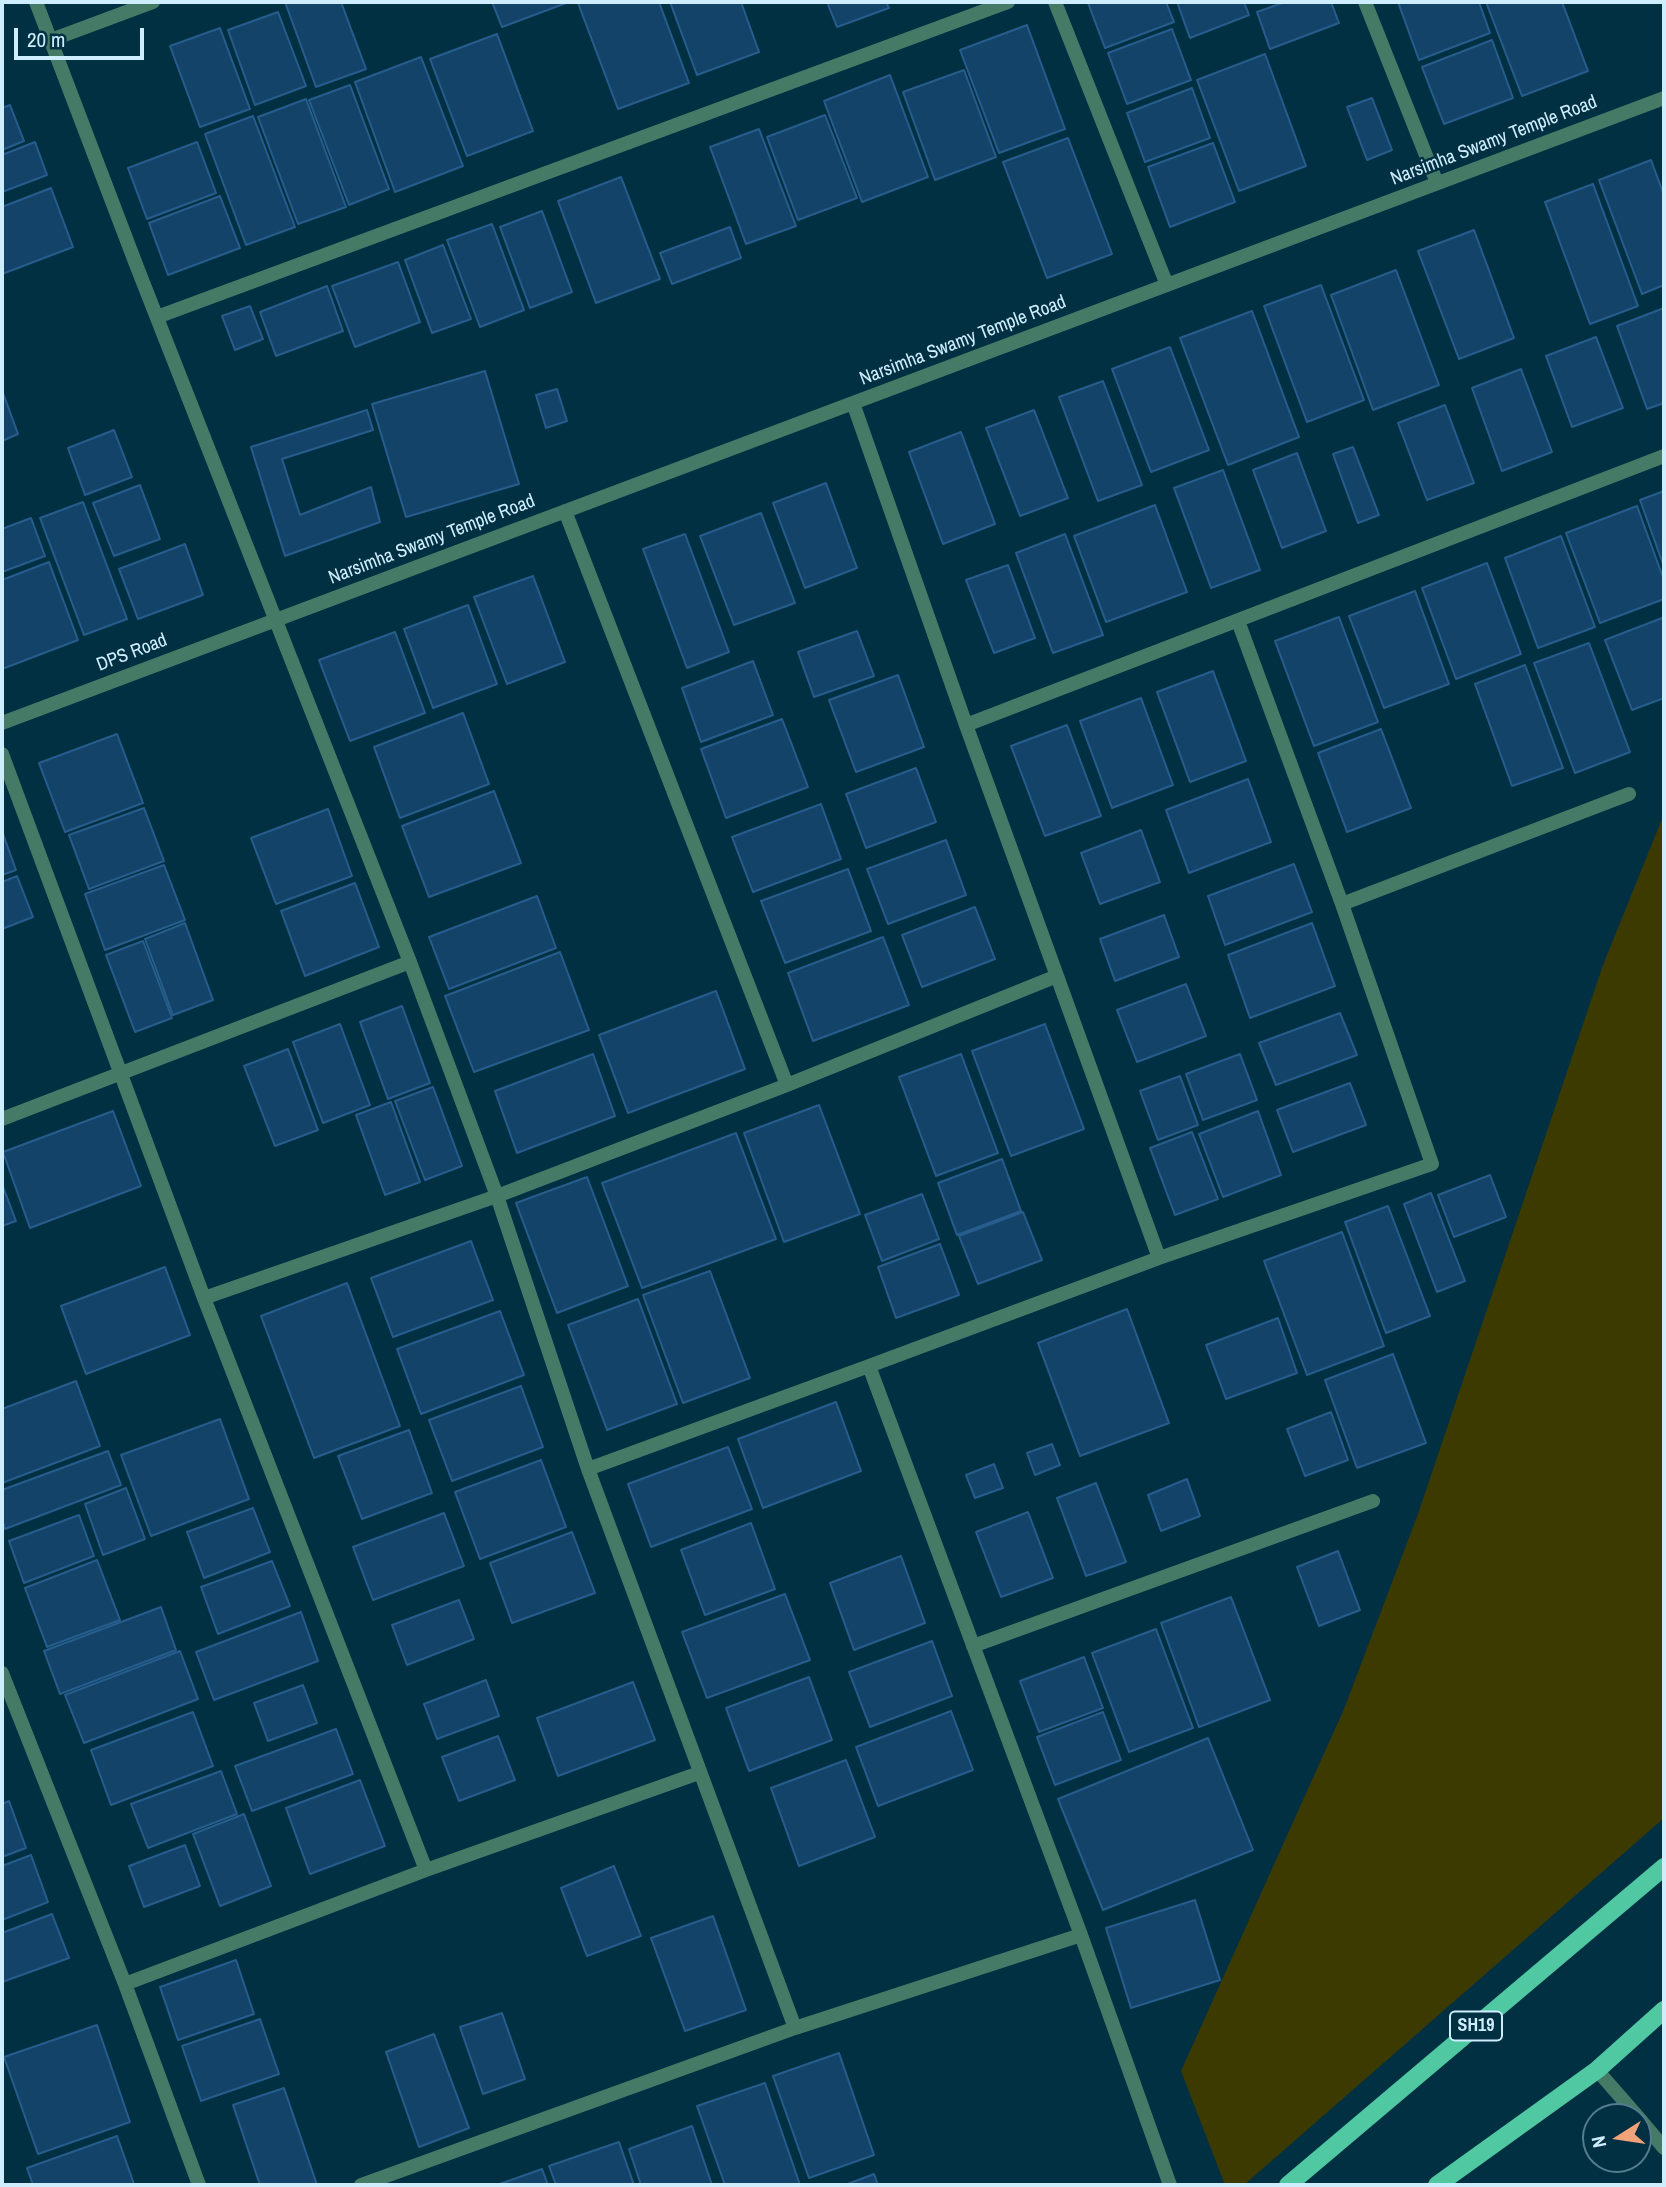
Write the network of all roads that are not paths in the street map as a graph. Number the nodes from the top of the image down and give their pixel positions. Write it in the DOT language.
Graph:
graph roads {
  1 [pos="36,2"];
  2 [pos="153,2"];
  3 [pos="1008,2"];
  4 [pos="1055,2"];
  5 [pos="1365,2"];
  6 [pos="51,40"];
  7 [pos="1664,98"];
  8 [pos="1437,183"];
  9 [pos="1167,285"];
  10 [pos="157,317"];
  11 [pos="853,403"];
  12 [pos="1664,456"];
  13 [pos="565,511"];
  14 [pos="276,619"];
  15 [pos="1238,621"];
  16 [pos="2,723"];
  17 [pos="966,725"];
  18 [pos="2,754"];
  19 [pos="1629,794"];
  20 [pos="1342,904"];
  21 [pos="410,962"];
  22 [pos="1057,975"];
  23 [pos="121,1072"];
  24 [pos="787,1085"];
  25 [pos="2,1119"];
  26 [pos="497,1196"];
  27 [pos="1158,1258"];
  28 [pos="204,1298"];
  29 [pos="869,1366"];
  30 [pos="588,1469"];
  31 [pos="1373,1501"];
  32 [pos="973,1646"];
  33 [pos="2,1673"];
  34 [pos="7,1700"];
  35 [pos="699,1773"];
  36 [pos="1664,1867"];
  37 [pos="426,1870"];
  38 [pos="1081,1935"];
  39 [pos="125,1984"];
  40 [pos="1664,2010"];
  41 [pos="795,2028"];
  42 [pos="1597,2070"];
  43 [pos="1626,2103"];
  44 [pos="1652,2134"];
  45 [pos="1664,2148"];
  46 [pos="199,2185"];
  47 [pos="361,2185"];
  48 [pos="1170,2185"];
  49 [pos="1288,2185"];
  50 [pos="1437,2185"];
  1 -- 6 [label="street"];
  2 -- 6 [label="street"];
  3 -- 10 [label="street"];
  4 -- 9 [label="street"];
  5 -- 8 [label="street"];
  6 -- 10 [label="street"];
  7 -- 8 [label="street, Narsimha Swamy Temple Road"];
  8 -- 9 [label="street, Narsimha Swamy Temple Road"];
  9 -- 11 [label="street, Narsimha Swamy Temple Road"];
  10 -- 14 [label="street"];
  11 -- 13 [label="street, Narsimha Swamy Temple Road"];
  11 -- 17 [label="street"];
  12 -- 15 [label="street"];
  13 -- 14 [label="street, Narsimha Swamy Temple Road"];
  13 -- 24 [label="street"];
  14 -- 16 [label="street, DPS Road"];
  14 -- 21 [label="street"];
  15 -- 17 [label="street"];
  15 -- 20 [label="street"];
  17 -- 22 [label="street"];
  18 -- 23 [label="street"];
  19 -- 20 [label="street"];
  20 -- 27 [label="street"];
  21 -- 23 [label="street"];
  21 -- 26 [label="street"];
  22 -- 24 [label="street"];
  22 -- 27 [label="street"];
  23 -- 25 [label="street"];
  23 -- 28 [label="street"];
  24 -- 26 [label="street"];
  26 -- 28 [label="street"];
  26 -- 30 [label="street"];
  27 -- 29 [label="street"];
  28 -- 37 [label="street"];
  29 -- 30 [label="street"];
  29 -- 32 [label="street"];
  30 -- 35 [label="street"];
  31 -- 32 [label="street"];
  32 -- 38 [label="street"];
  33 -- 34 [label="street"];
  34 -- 39 [label="street"];
  35 -- 37 [label="street"];
  35 -- 41 [label="street"];
  36 -- 49 [label="main road, SH19"];
  37 -- 39 [label="street"];
  38 -- 41 [label="street"];
  38 -- 48 [label="street"];
  39 -- 46 [label="street"];
  40 -- 42 [label="main road"];
  41 -- 47 [label="street"];
  42 -- 43 [label="street"];
  42 -- 50 [label="main road"];
  44 -- 45 [label="street"];
}
